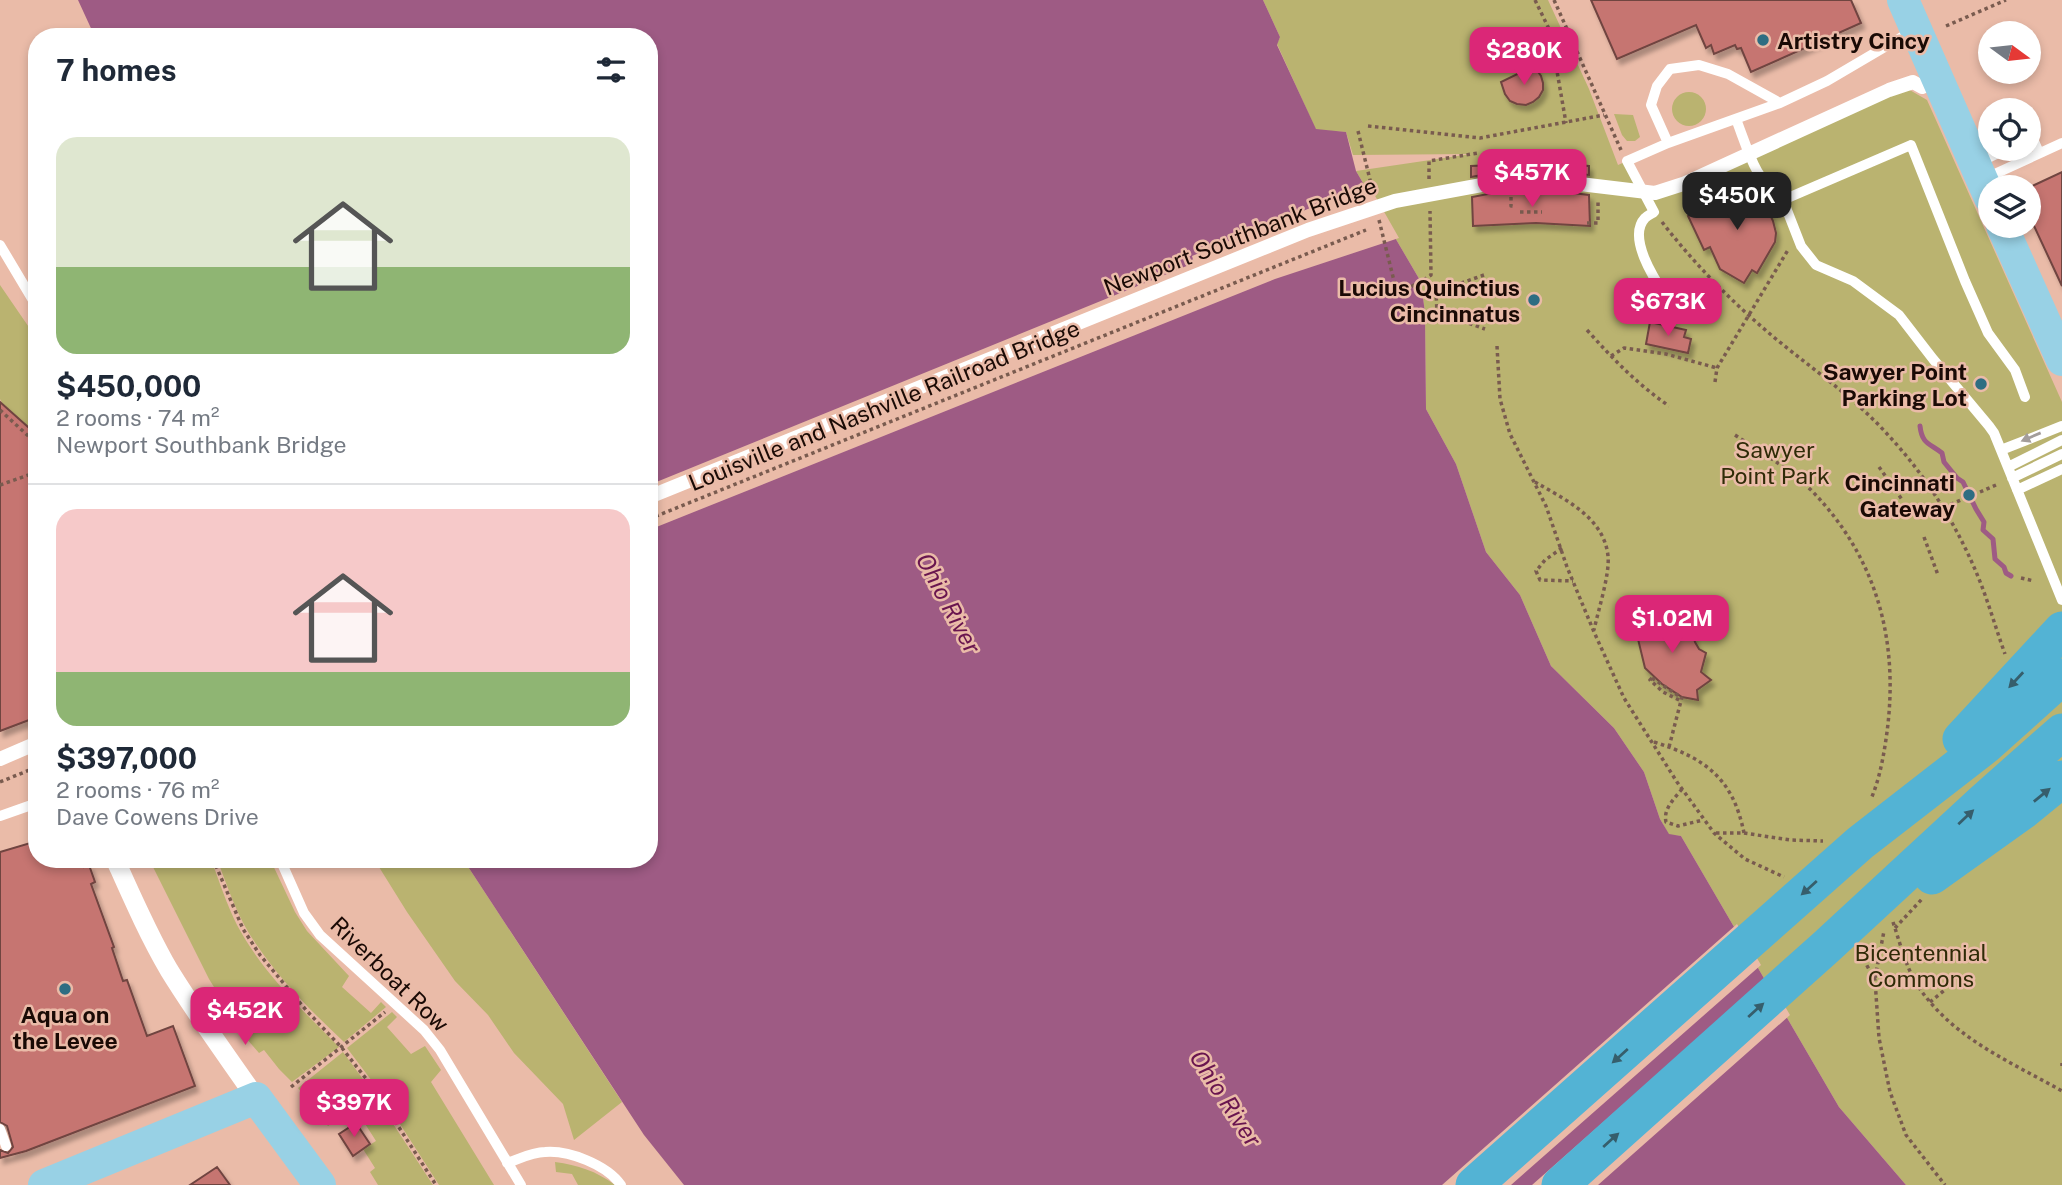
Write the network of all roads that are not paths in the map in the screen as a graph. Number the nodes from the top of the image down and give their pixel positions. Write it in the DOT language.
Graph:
graph roads {
  1 [pos="1903,0"];
  2 [pos="1915,29"];
  3 [pos="1938,80"];
  4 [pos="1780,103"];
  5 [pos="1736,119"];
  6 [pos="2062,143"];
  7 [pos="1668,144"];
  8 [pos="2041,152"];
  9 [pos="2023,161"];
  10 [pos="1979,175"];
  11 [pos="1994,175"];
  12 [pos="1783,200"];
  13 [pos="2007,238"];
  14 [pos="0,245"];
  15 [pos="28,292"];
  16 [pos="1668,300"];
  17 [pos="2062,360"];
  18 [pos="2025,397"];
  19 [pos="2062,426"];
  20 [pos="2062,440"];
  21 [pos="2001,450"];
  22 [pos="2062,454"];
  23 [pos="2062,469"];
  24 [pos="2010,473"];
  25 [pos="2017,489"];
  26 [pos="658,493"];
  27 [pos="2062,600"];
  28 [pos="2062,630"];
  29 [pos="2062,677"];
  30 [pos="2062,732"];
  31 [pos="28,747"];
  32 [pos="0,759"];
  33 [pos="2062,779"];
  34 [pos="28,806"];
  35 [pos="0,816"];
  36 [pos="1843,842"];
  37 [pos="119,868"];
  38 [pos="284,868"];
  39 [pos="1841,946"];
  40 [pos="256,1098"];
  41 [pos="0,1129"];
  42 [pos="6,1146"];
  43 [pos="507,1163"];
  44 [pos="44,1185"];
  45 [pos="320,1185"];
  46 [pos="521,1185"];
  47 [pos="621,1185"];
  48 [pos="1474,1185"];
  49 [pos="1560,1185"];
  1 -- 2 [label="main road"];
  2 -- 3 [label="main road"];
  2 -- 4 [label="lane"];
  3 -- 10 [label="main road"];
  3 -- 26 [label="street, Newport Southbank Bridge"];
  4 -- 5 [label="lane"];
  4 -- 7 [label="lane"];
  5 -- 7 [label="lane"];
  5 -- 12 [label="lane"];
  6 -- 8 [label="lane"];
  7 -- 16 [label="lane"];
  9 -- 11 [label="lane"];
  12 -- 18 [label="lane"];
  12 -- 21 [label="lane"];
  13 -- 17 [label="main road"];
  14 -- 15 [label="lane"];
  19 -- 21 [label="lane, one-way"];
  20 -- 24 [label="lane"];
  21 -- 24 [label="lane"];
  22 -- 24 [label="lane"];
  23 -- 25 [label="lane"];
  24 -- 25 [label="lane"];
  25 -- 27 [label="lane"];
  28 -- 36 [label="highway, one-way"];
  29 -- 36 [label="highway"];
  39 -- 30 [label="highway, one-way"];
  31 -- 32 [label="street"];
  39 -- 33 [label="highway, one-way"];
  34 -- 35 [label="lane"];
  36 -- 48 [label="highway, one-way"];
  37 -- 40 [label="street"];
  38 -- 43 [label="lane, Riverboat Row"];
  49 -- 39 [label="highway, one-way"];
  40 -- 44 [label="main road"];
  40 -- 45 [label="main road"];
  41 -- 42 [label="lane"];
  43 -- 46 [label="lane, Riverboat Row"];
  43 -- 47 [label="lane"];
}
